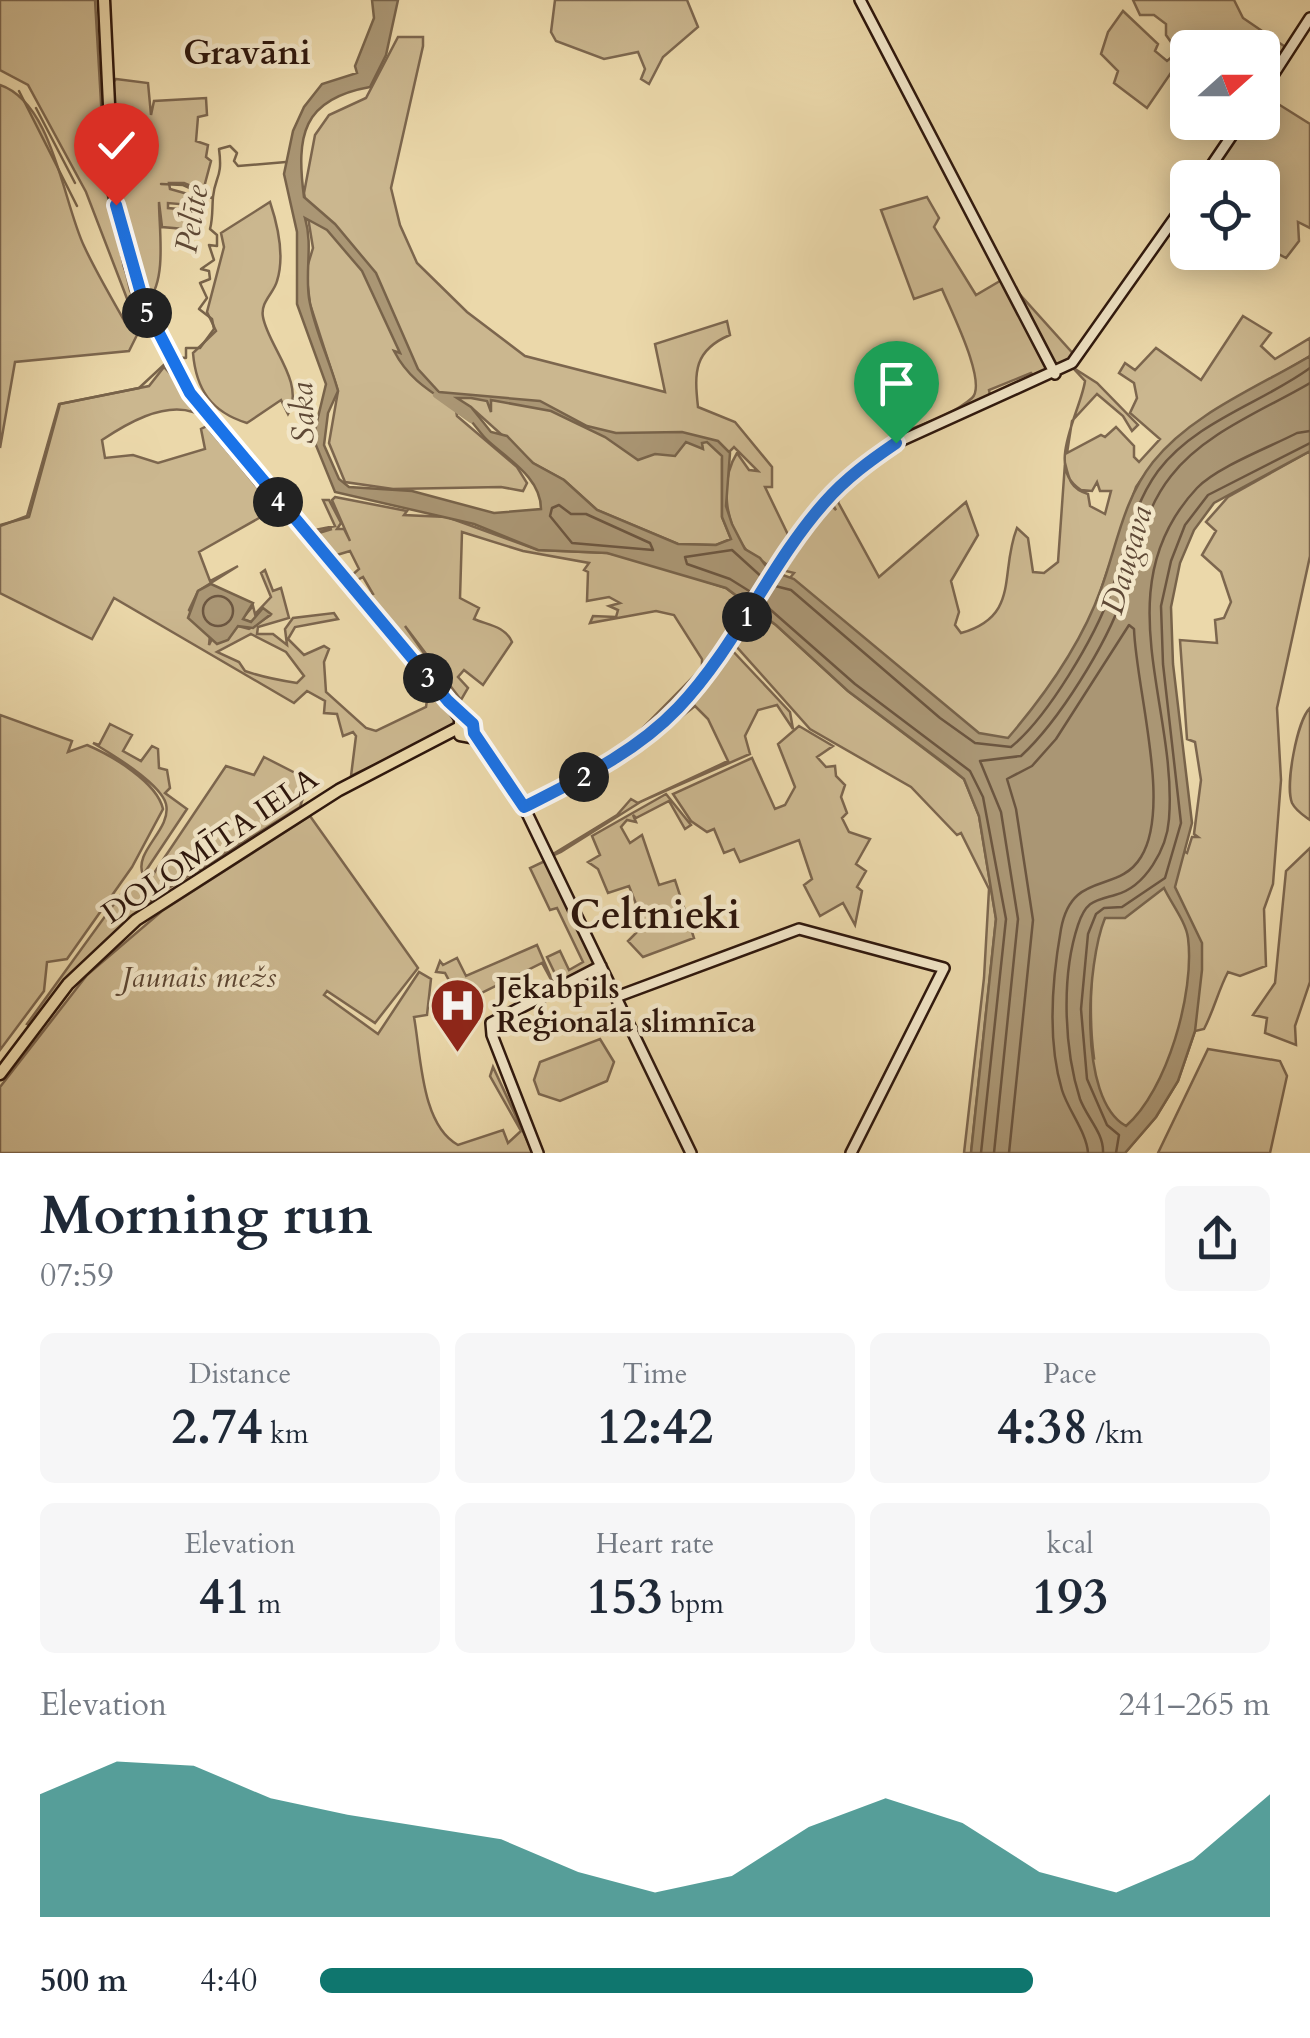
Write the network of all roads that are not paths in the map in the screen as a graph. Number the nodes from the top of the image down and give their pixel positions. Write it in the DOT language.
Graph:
graph roads {
  1 [pos="104,0"];
  2 [pos="860,0"];
  3 [pos="1310,18"];
  4 [pos="1280,64"];
  5 [pos="1170,226"];
  6 [pos="1054,374"];
  7 [pos="464,730"];
  8 [pos="524,807"];
  9 [pos="601,966"];
  10 [pos="616,997"];
  11 [pos="0,1074"];
  12 [pos="538,1153"];
  13 [pos="691,1153"];
  14 [pos="851,1153"];
  1 -- 7 [label="main road"];
  2 -- 6 [label="street"];
  3 -- 4 [label="street"];
  5 -- 6 [label="street"];
  6 -- 8 [label="street"];
  7 -- 8 [label="street"];
  7 -- 11 [label="main road, DOLOMĪTA IELA"];
  8 -- 9 [label="street"];
  9 -- 10 [label="street"];
  9 -- 12 [label="street"];
  10 -- 13 [label="street"];
  10 -- 14 [label="street"];
}
